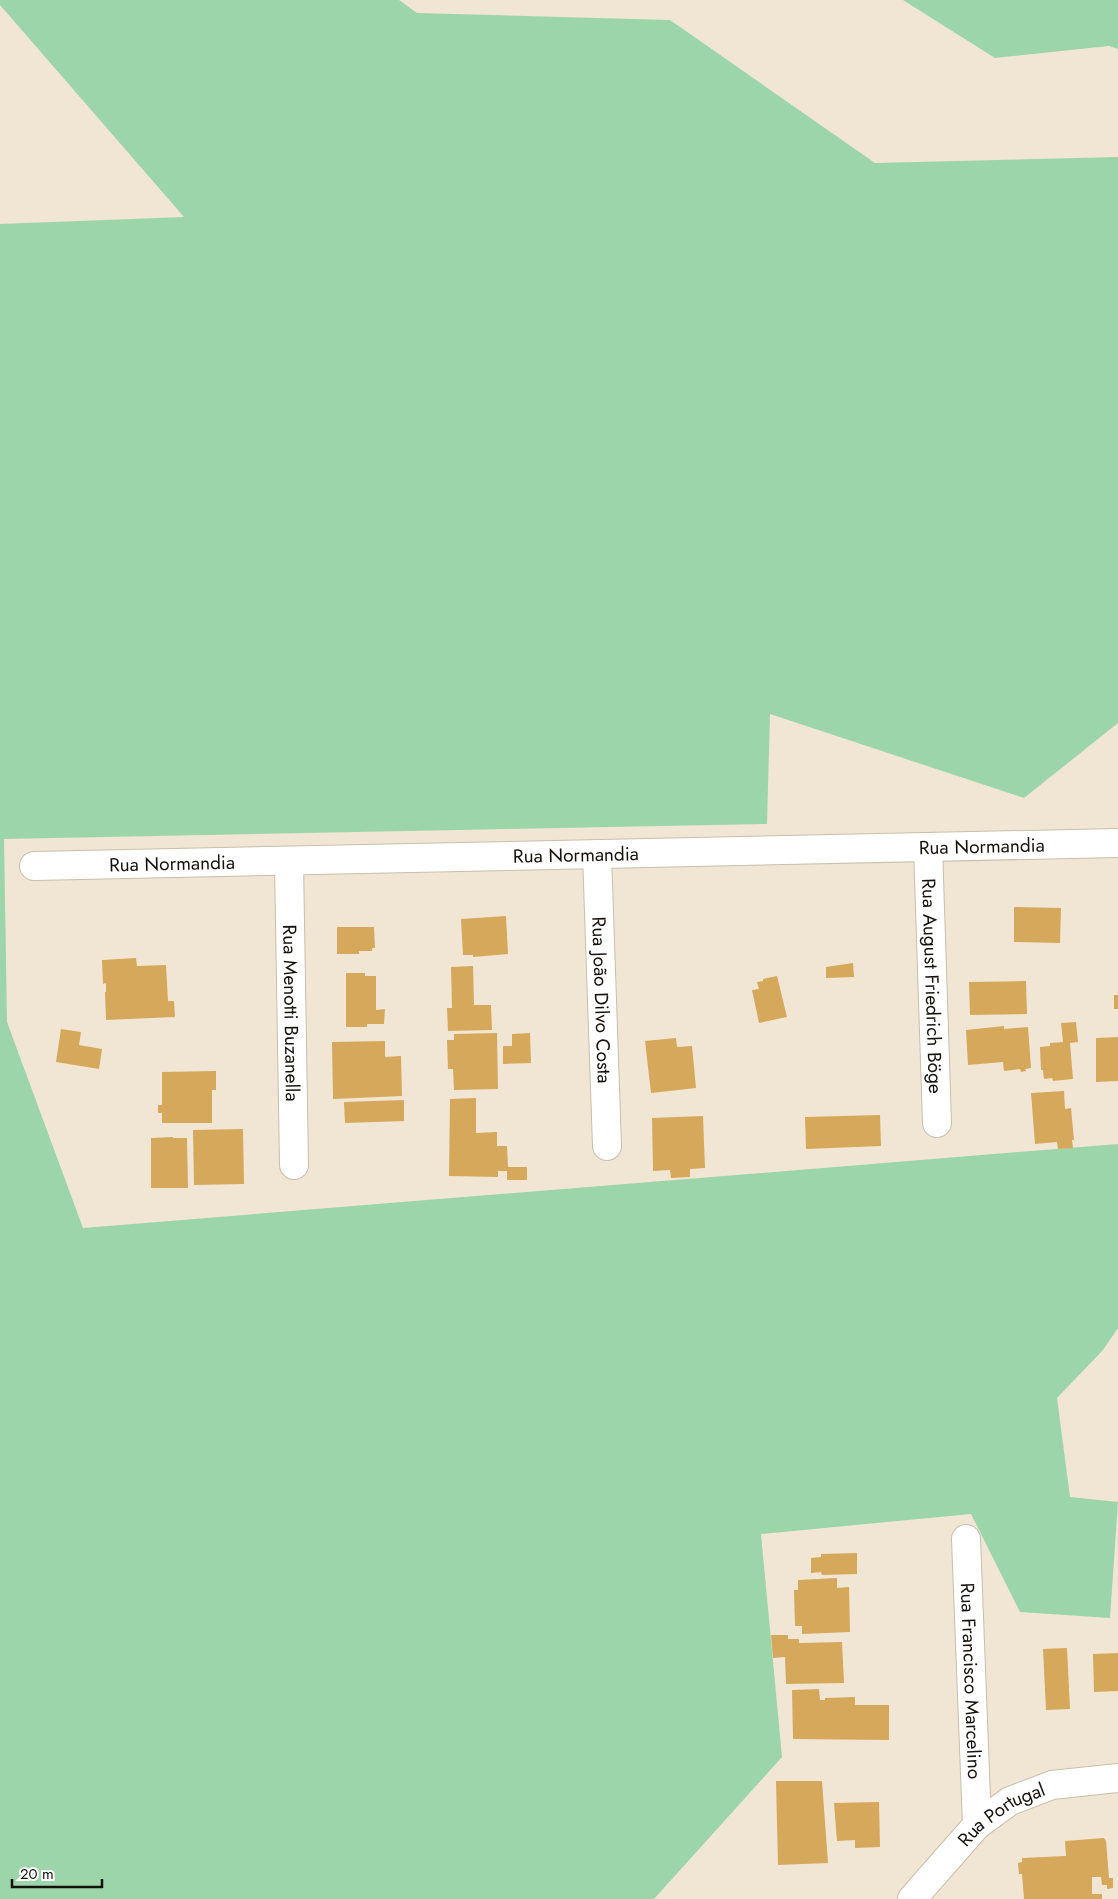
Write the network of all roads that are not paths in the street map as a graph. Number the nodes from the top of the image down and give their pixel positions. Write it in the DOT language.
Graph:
graph roads {
  1 [pos="1118,843"];
  2 [pos="928,848"];
  3 [pos="597,854"];
  4 [pos="289,861"];
  5 [pos="34,866"];
  6 [pos="937,1123"];
  7 [pos="607,1146"];
  8 [pos="294,1165"];
  9 [pos="966,1539"];
  10 [pos="1118,1778"];
  11 [pos="977,1825"];
  12 [pos="912,1899"];
  1 -- 2 [label="street, Rua Normandia"];
  2 -- 3 [label="street, Rua Normandia"];
  2 -- 6 [label="street, Rua August Friedrich Böge"];
  3 -- 4 [label="street, Rua Normandia"];
  3 -- 7 [label="street, Rua João Dilvo Costa"];
  4 -- 5 [label="street, Rua Normandia"];
  4 -- 8 [label="street, Rua Menotti Buzanella"];
  9 -- 11 [label="street, Rua Francisco Marcelino"];
  10 -- 11 [label="street, Rua Portugal"];
  11 -- 12 [label="street, Rua Portugal"];
}
